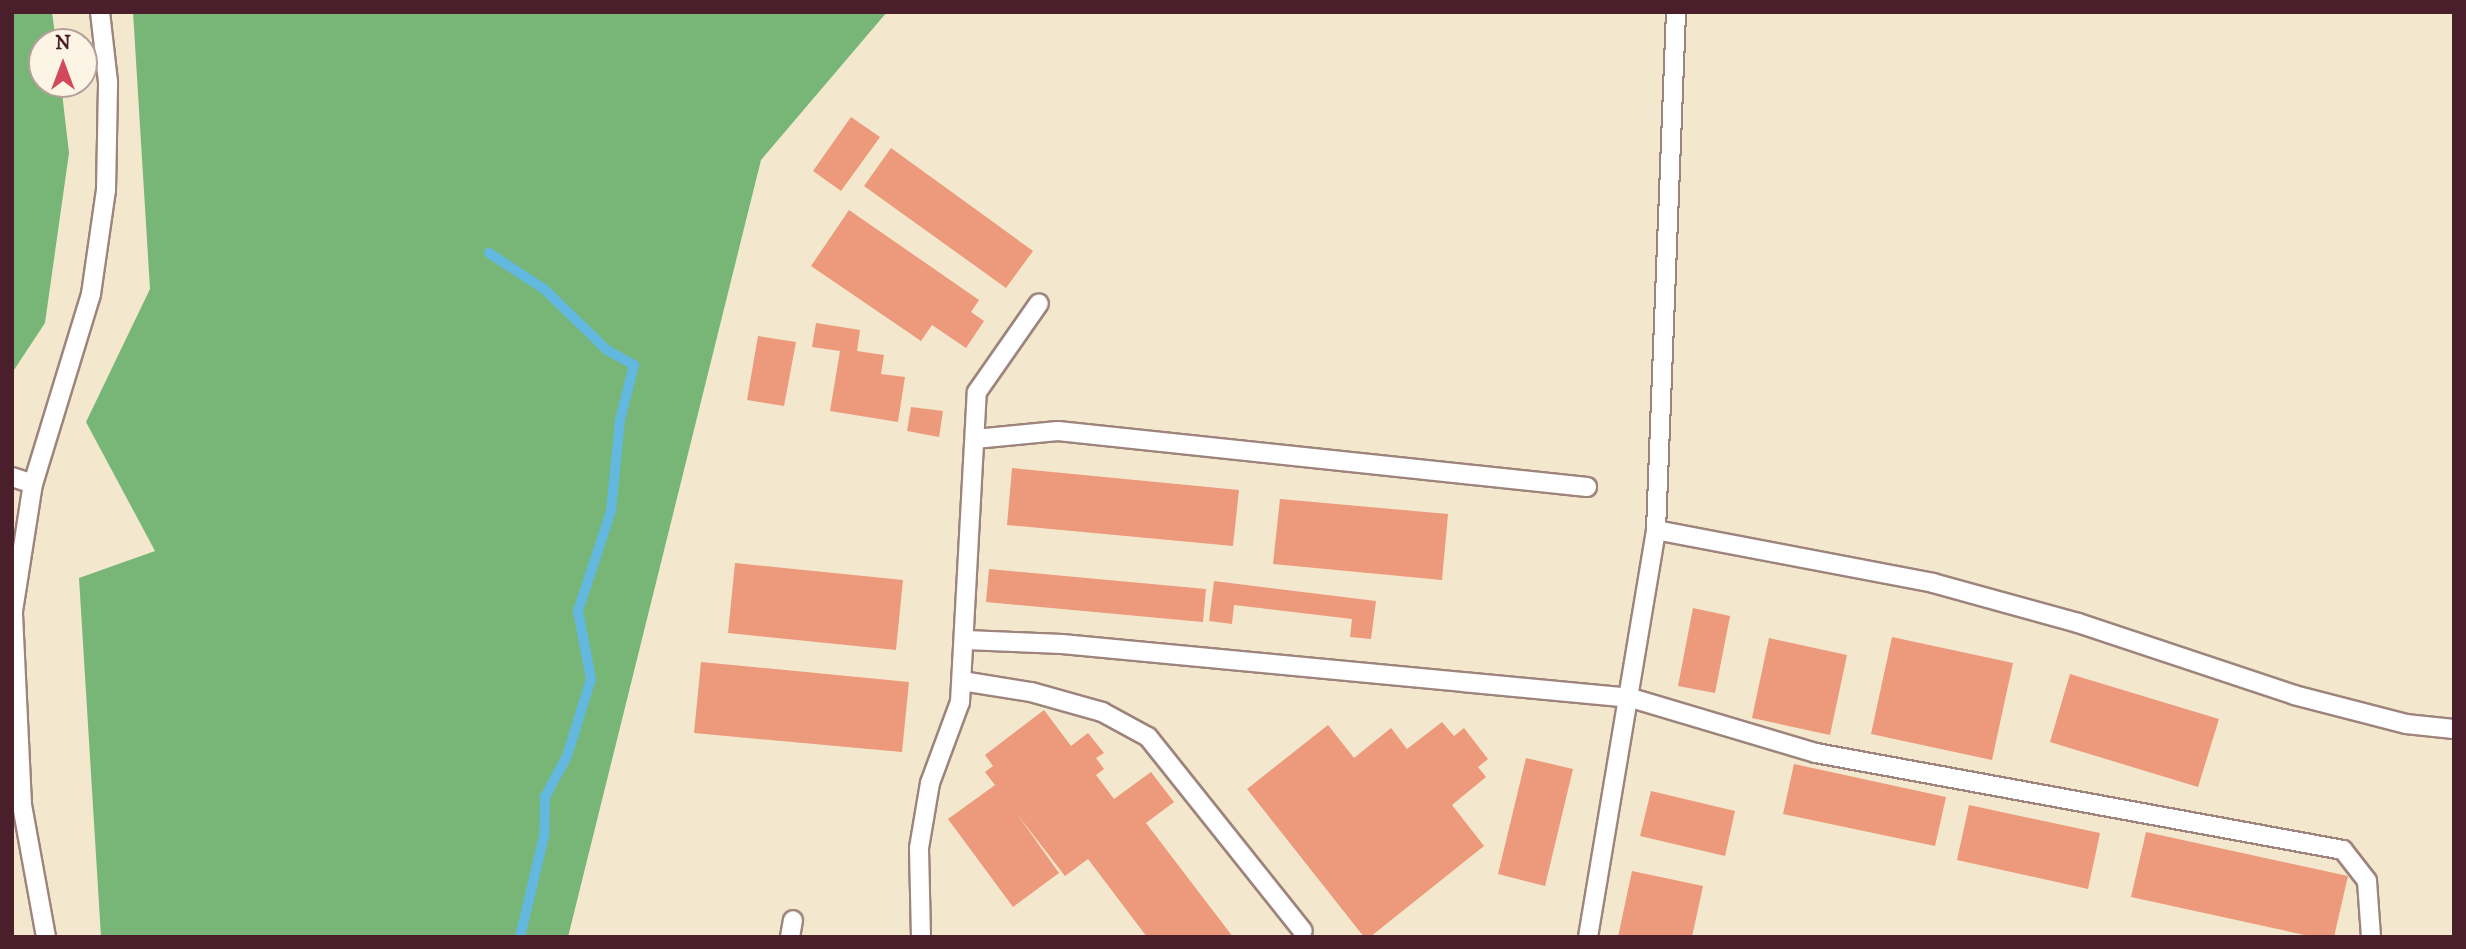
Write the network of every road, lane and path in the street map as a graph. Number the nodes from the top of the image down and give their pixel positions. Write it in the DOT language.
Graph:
graph roads {
  1 [pos="100,12"];
  2 [pos="1676,12"];
  3 [pos="1039,303"];
  4 [pos="975,439"];
  5 [pos="12,477"];
  6 [pos="33,484"];
  7 [pos="1587,487"];
  8 [pos="1656,530"];
  9 [pos="966,640"];
  10 [pos="962,681"];
  11 [pos="1631,698"];
  12 [pos="2454,729"];
  13 [pos="1303,931"];
  14 [pos="46,937"];
  15 [pos="921,937"];
  16 [pos="1588,937"];
  17 [pos="2371,937"];
  1 -- 6 [label="lane"];
  2 -- 8 [label="lane"];
  3 -- 4 [label="lane"];
  4 -- 7 [label="lane"];
  4 -- 9 [label="lane"];
  5 -- 6 [label="lane"];
  6 -- 14 [label="lane"];
  8 -- 11 [label="lane"];
  8 -- 12 [label="lane"];
  9 -- 10 [label="lane"];
  9 -- 11 [label="lane"];
  10 -- 13 [label="lane"];
  10 -- 15 [label="lane"];
  11 -- 16 [label="lane"];
  11 -- 17 [label="lane"];
}
